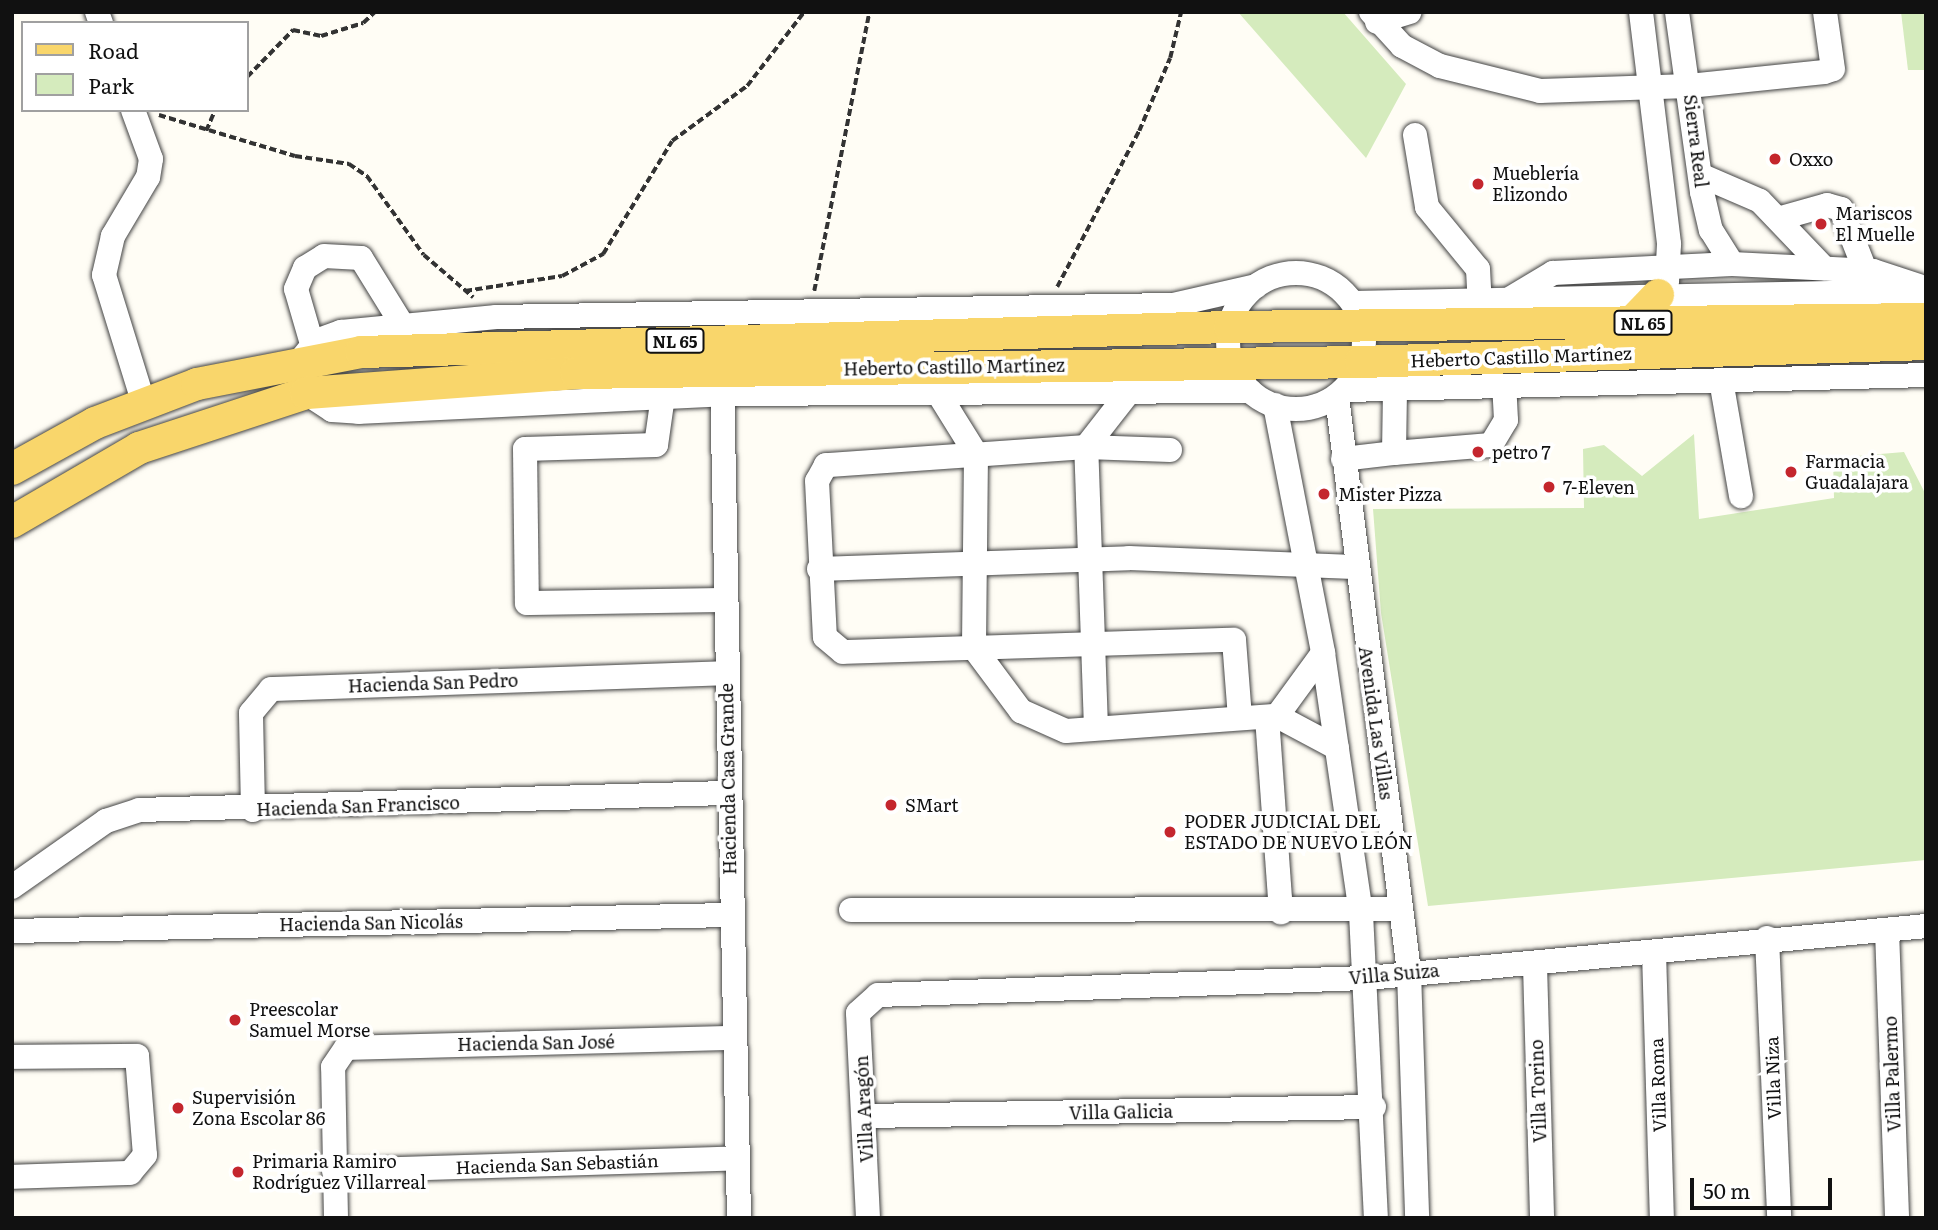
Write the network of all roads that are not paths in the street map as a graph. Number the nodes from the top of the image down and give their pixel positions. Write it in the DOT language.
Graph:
graph roads {
  1 [pos="1409,12"];
  2 [pos="1641,12"];
  3 [pos="1677,12"];
  4 [pos="1825,12"];
  5 [pos="1374,17"];
  6 [pos="1689,86"];
  7 [pos="1650,88"];
  8 [pos="144,112"];
  9 [pos="1415,135"];
  10 [pos="1700,175"];
  11 [pos="1781,218"];
  12 [pos="1732,264"];
  13 [pos="1824,268"];
  14 [pos="1865,270"];
  15 [pos="1664,281"];
  16 [pos="1256,286"];
  17 [pos="1926,291"];
  18 [pos="1479,302"];
  19 [pos="1357,314"];
  20 [pos="1926,318"];
  21 [pos="1631,323"];
  22 [pos="403,326"];
  23 [pos="1230,327"];
  24 [pos="1926,344"];
  25 [pos="305,353"];
  26 [pos="721,355"];
  27 [pos="1232,364"];
  28 [pos="1926,375"];
  29 [pos="1721,380"];
  30 [pos="1348,383"];
  31 [pos="1504,387"];
  32 [pos="1395,390"];
  33 [pos="1250,391"];
  34 [pos="1129,392"];
  35 [pos="306,393"];
  36 [pos="938,393"];
  37 [pos="663,396"];
  38 [pos="144,404"];
  39 [pos="1275,405"];
  40 [pos="1086,447"];
  41 [pos="1170,450"];
  42 [pos="1394,453"];
  43 [pos="976,454"];
  44 [pos="1343,459"];
  45 [pos="12,469"];
  46 [pos="1741,496"];
  47 [pos="12,522"];
  48 [pos="1091,561"];
  49 [pos="1304,562"];
  50 [pos="972,566"];
  51 [pos="1354,567"];
  52 [pos="819,569"];
  53 [pos="725,600"];
  54 [pos="1092,643"];
  55 [pos="974,648"];
  56 [pos="1324,653"];
  57 [pos="726,673"];
  58 [pos="1272,716"];
  59 [pos="1240,718"];
  60 [pos="1096,728"];
  61 [pos="1337,748"];
  62 [pos="727,793"];
  63 [pos="253,810"];
  64 [pos="12,887"];
  65 [pos="1401,909"];
  66 [pos="851,910"];
  67 [pos="1281,912"];
  68 [pos="1361,913"];
  69 [pos="730,915"];
  70 [pos="1926,926"];
  71 [pos="1887,930"];
  72 [pos="12,931"];
  73 [pos="1767,938"];
  74 [pos="1654,952"];
  75 [pos="1535,965"];
  76 [pos="1409,972"];
  77 [pos="1368,978"];
  78 [pos="863,1002"];
  79 [pos="734,1038"];
  80 [pos="12,1057"];
  81 [pos="1374,1107"];
  82 [pos="867,1116"];
  83 [pos="737,1158"];
  84 [pos="334,1171"];
  85 [pos="12,1177"];
  86 [pos="336,1218"];
  87 [pos="739,1218"];
  88 [pos="869,1218"];
  89 [pos="1376,1218"];
  90 [pos="1418,1218"];
  91 [pos="1542,1218"];
  92 [pos="1662,1218"];
  93 [pos="1779,1218"];
  94 [pos="1897,1218"];
  1 -- 5 [label="street"];
  2 -- 7 [label="street"];
  3 -- 6 [label="street, Sierra Real"];
  4 -- 6 [label="street"];
  5 -- 7 [label="street"];
  6 -- 7 [label="street"];
  6 -- 10 [label="street, Sierra Real"];
  7 -- 15 [label="street"];
  8 -- 38 [label="street"];
  9 -- 18 [label="street"];
  10 -- 11 [label="street"];
  10 -- 12 [label="street, Sierra Real"];
  11 -- 13 [label="street"];
  11 -- 14 [label="street"];
  12 -- 13 [label="street"];
  12 -- 15 [label="street"];
  13 -- 14 [label="street"];
  14 -- 17 [label="street"];
  15 -- 17 [label="street"];
  15 -- 18 [label="street"];
  15 -- 21 [label="main road"];
  16 -- 19 [label="street"];
  16 -- 23 [label="street"];
  16 -- 26 [label="street"];
  18 -- 19 [label="street"];
  19 -- 21 [label="main road, Heberto Castillo Martínez / NL 65"];
  19 -- 23 [label="main road, Heberto Castillo Martínez / NL 65"];
  19 -- 30 [label="street, Avenida Las Villas"];
  20 -- 21 [label="main road, Heberto Castillo Martínez / NL 65"];
  22 -- 25 [label="street"];
  22 -- 25 [label="street"];
  22 -- 26 [label="street"];
  23 -- 26 [label="main road, Heberto Castillo Martínez / NL 65"];
  23 -- 27 [label="street"];
  24 -- 30 [label="main road, Heberto Castillo Martínez / NL 65"];
  25 -- 26 [label="main road, Heberto Castillo Martínez / NL 65"];
  25 -- 35 [label="main road"];
  25 -- 38 [label="main road, Heberto Castillo Martínez / NL 65"];
  26 -- 27 [label="main road, Heberto Castillo Martínez / NL 65"];
  26 -- 35 [label="main road, Heberto Castillo Martínez / NL 65"];
  26 -- 36 [label="street"];
  26 -- 37 [label="street"];
  26 -- 53 [label="street, Hacienda Casa Grande"];
  27 -- 30 [label="main road, Heberto Castillo Martínez / NL 65"];
  27 -- 33 [label="street"];
  28 -- 29 [label="street"];
  29 -- 31 [label="street"];
  29 -- 46 [label="street"];
  30 -- 32 [label="street"];
  30 -- 39 [label="street"];
  30 -- 44 [label="street, Avenida Las Villas"];
  31 -- 32 [label="street"];
  31 -- 42 [label="street"];
  32 -- 42 [label="street"];
  33 -- 34 [label="street"];
  33 -- 39 [label="street"];
  34 -- 36 [label="street"];
  34 -- 40 [label="street"];
  35 -- 37 [label="street"];
  35 -- 47 [label="main road, Heberto Castillo Martínez / NL 65"];
  36 -- 43 [label="street"];
  37 -- 53 [label="street"];
  38 -- 45 [label="main road, Heberto Castillo Martínez / NL 65"];
  39 -- 49 [label="street"];
  40 -- 41 [label="street"];
  40 -- 43 [label="street"];
  40 -- 48 [label="street"];
  42 -- 44 [label="street"];
  43 -- 50 [label="street"];
  43 -- 52 [label="street"];
  44 -- 51 [label="street, Avenida Las Villas"];
  48 -- 49 [label="street"];
  48 -- 50 [label="street"];
  48 -- 54 [label="street"];
  49 -- 51 [label="street"];
  49 -- 56 [label="street"];
  50 -- 52 [label="street"];
  50 -- 55 [label="street"];
  51 -- 65 [label="street, Avenida Las Villas"];
  52 -- 55 [label="street"];
  53 -- 57 [label="street, Hacienda Casa Grande"];
  54 -- 55 [label="street"];
  54 -- 59 [label="street"];
  54 -- 60 [label="street"];
  55 -- 60 [label="street"];
  56 -- 58 [label="street"];
  56 -- 61 [label="street"];
  57 -- 62 [label="street, Hacienda Casa Grande"];
  57 -- 63 [label="street, Hacienda San Pedro"];
  58 -- 59 [label="street"];
  58 -- 61 [label="street"];
  58 -- 67 [label="street"];
  59 -- 60 [label="street"];
  61 -- 68 [label="street"];
  62 -- 63 [label="street, Hacienda San Francisco"];
  62 -- 69 [label="street, Hacienda Casa Grande"];
  63 -- 64 [label="street, Hacienda San Francisco"];
  65 -- 68 [label="street"];
  65 -- 76 [label="street, Avenida Las Villas"];
  66 -- 67 [label="street"];
  67 -- 68 [label="street"];
  68 -- 77 [label="street"];
  69 -- 72 [label="street, Hacienda San Nicolás"];
  69 -- 79 [label="street, Hacienda Casa Grande"];
  70 -- 71 [label="street, Villa Suiza"];
  71 -- 73 [label="street, Villa Suiza"];
  71 -- 94 [label="street, Villa Palermo"];
  73 -- 74 [label="street, Villa Suiza"];
  73 -- 93 [label="street, Villa Niza"];
  74 -- 75 [label="street, Villa Suiza"];
  74 -- 92 [label="street, Villa Roma"];
  75 -- 76 [label="street, Villa Suiza"];
  75 -- 91 [label="street, Villa Torino"];
  76 -- 77 [label="street, Villa Suiza"];
  76 -- 90 [label="street, Avenida Las Villas"];
  77 -- 78 [label="street, Villa Suiza"];
  77 -- 81 [label="street"];
  78 -- 82 [label="street, Villa Aragón"];
  79 -- 83 [label="street, Hacienda Casa Grande"];
  79 -- 84 [label="street, Hacienda San José"];
  80 -- 85 [label="street"];
  81 -- 82 [label="street, Villa Galicia"];
  81 -- 89 [label="street"];
  82 -- 88 [label="street, Villa Aragón"];
  83 -- 84 [label="street, Hacienda San Sebastián"];
  83 -- 87 [label="street, Hacienda Casa Grande"];
  84 -- 86 [label="street"];
}
